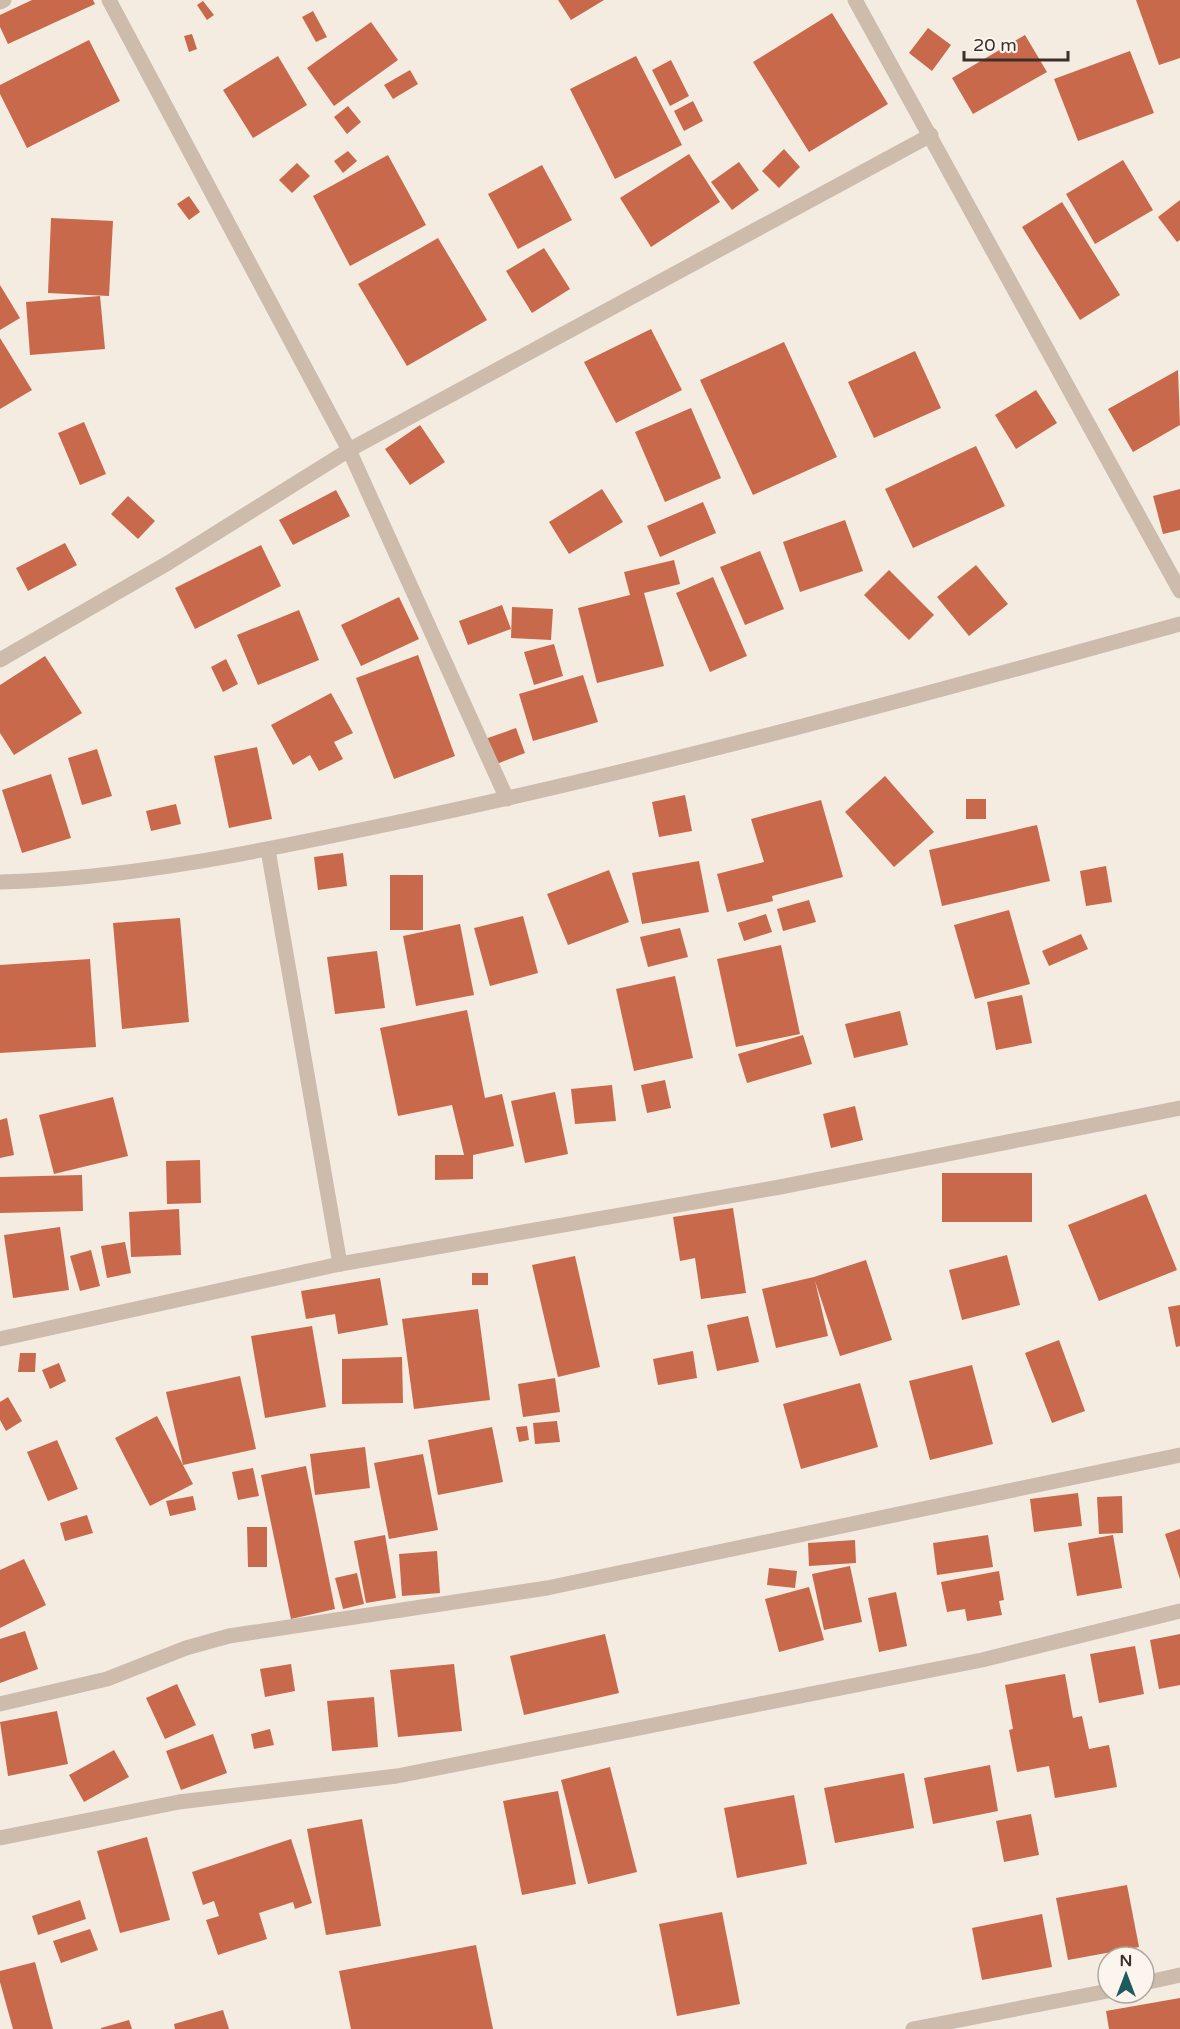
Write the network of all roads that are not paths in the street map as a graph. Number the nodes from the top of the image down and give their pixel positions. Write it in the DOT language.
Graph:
graph roads {
  1 [pos="4,0"];
  2 [pos="109,0"];
  3 [pos="855,0"];
  4 [pos="0,2"];
  5 [pos="931,135"];
  6 [pos="349,450"];
  7 [pos="1180,591"];
  8 [pos="1180,624"];
  9 [pos="0,660"];
  10 [pos="507,799"];
  11 [pos="268,850"];
  12 [pos="0,882"];
  13 [pos="1180,1108"];
  14 [pos="340,1264"];
  15 [pos="0,1339"];
  16 [pos="1180,1455"];
  17 [pos="1180,1611"];
  18 [pos="0,1704"];
  19 [pos="0,1838"];
  20 [pos="1180,1976"];
  21 [pos="1156,1981"];
  22 [pos="1096,1993"];
  23 [pos="913,2029"];
  1 -- 4 [label="street"];
  2 -- 6 [label="street"];
  3 -- 5 [label="street"];
  5 -- 6 [label="street"];
  5 -- 7 [label="street"];
  6 -- 9 [label="street"];
  6 -- 10 [label="street"];
  8 -- 10 [label="street"];
  10 -- 11 [label="street"];
  11 -- 12 [label="street"];
  11 -- 14 [label="street"];
  13 -- 14 [label="street"];
  14 -- 15 [label="street"];
  16 -- 18 [label="street"];
  17 -- 19 [label="street"];
  20 -- 21 [label="street"];
  22 -- 23 [label="street"];
}
